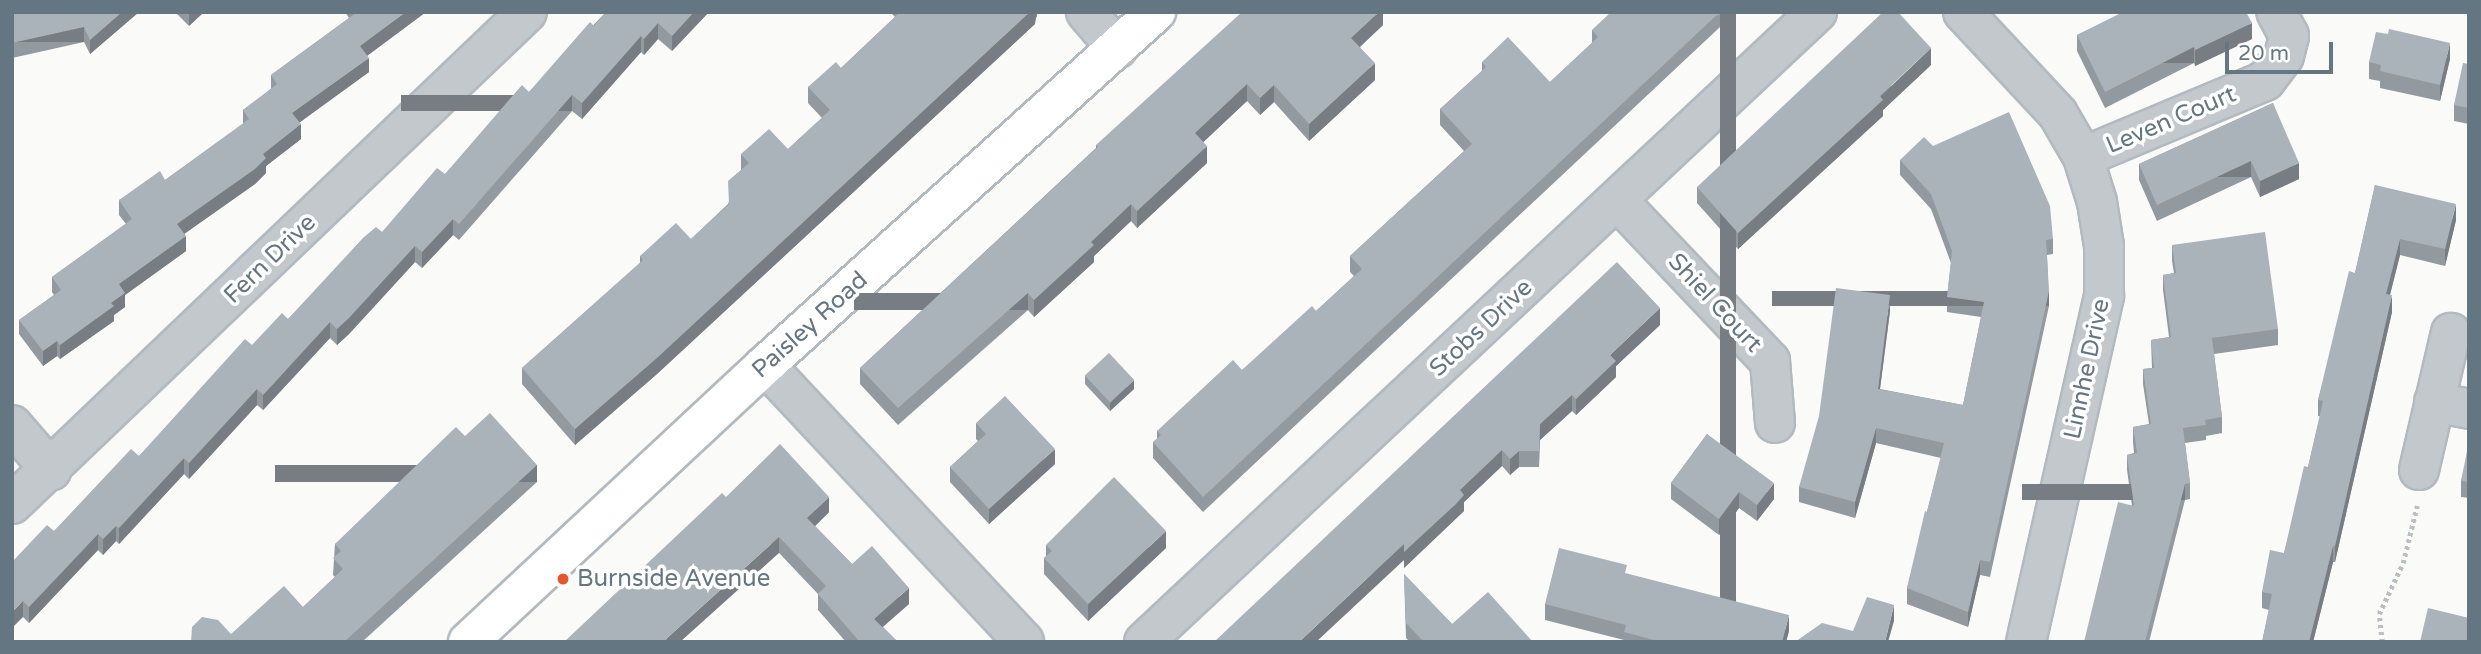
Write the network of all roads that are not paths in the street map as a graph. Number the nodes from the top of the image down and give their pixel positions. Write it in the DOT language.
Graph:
graph roads {
  1 [pos="527,12"];
  2 [pos="1086,12"];
  3 [pos="1156,12"];
  4 [pos="1816,12"];
  5 [pos="1964,12"];
  6 [pos="2277,12"];
  7 [pos="1117,48"];
  8 [pos="2083,158"];
  9 [pos="1618,201"];
  10 [pos="2451,333"];
  11 [pos="765,365"];
  12 [pos="2451,405"];
  13 [pos="1774,423"];
  14 [pos="12,425"];
  15 [pos="51,470"];
  16 [pos="2419,470"];
  17 [pos="12,504"];
  18 [pos="468,642"];
  19 [pos="1024,642"];
  20 [pos="1144,642"];
  21 [pos="2026,642"];
  1 -- 15 [label="street, Fern Drive"];
  2 -- 7 [label="street"];
  3 -- 7 [label="main road, Paisley Road"];
  4 -- 9 [label="street, Stobs Drive"];
  5 -- 8 [label="street, Linnhe Drive"];
  6 -- 8 [label="street, Leven Court"];
  7 -- 11 [label="main road, Paisley Road"];
  8 -- 21 [label="street, Linnhe Drive"];
  9 -- 13 [label="street, Shiel Court"];
  9 -- 20 [label="street, Stobs Drive"];
  10 -- 12 [label="street"];
  11 -- 18 [label="main road, Paisley Road"];
  11 -- 19 [label="street"];
  12 -- 16 [label="street"];
  14 -- 15 [label="street"];
  15 -- 17 [label="street, Fern Drive"];
}
